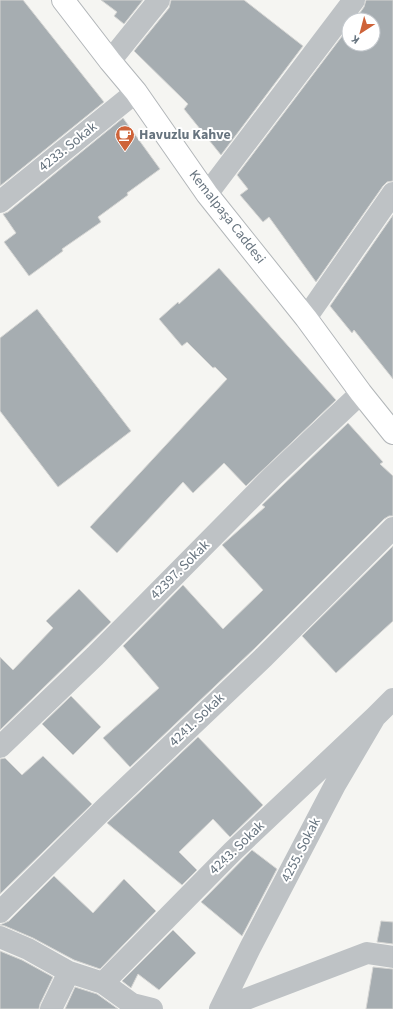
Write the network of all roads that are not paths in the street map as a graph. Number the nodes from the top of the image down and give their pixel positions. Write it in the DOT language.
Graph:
graph roads {
  1 [pos="63,0"];
  2 [pos="159,0"];
  3 [pos="354,0"];
  4 [pos="110,61"];
  5 [pos="136,92"];
  6 [pos="393,193"];
  7 [pos="207,194"];
  8 [pos="0,202"];
  9 [pos="306,318"];
  10 [pos="361,393"];
  11 [pos="393,433"];
  12 [pos="393,528"];
  13 [pos="393,699"];
  14 [pos="375,717"];
  15 [pos="0,747"];
  16 [pos="0,912"];
  17 [pos="0,937"];
  18 [pos="393,957"];
  19 [pos="69,972"];
  20 [pos="103,983"];
  21 [pos="138,1008"];
  22 [pos="51,1009"];
  23 [pos="220,1009"];
  1 -- 4 [label="main road, Kemalpaşa Caddesi"];
  2 -- 4 [label="street"];
  3 -- 7 [label="street"];
  4 -- 5 [label="main road, Kemalpaşa Caddesi"];
  5 -- 7 [label="main road, Kemalpaşa Caddesi"];
  5 -- 8 [label="street, 4233. Sokak"];
  6 -- 9 [label="street"];
  7 -- 9 [label="main road, Kemalpaşa Caddesi"];
  9 -- 10 [label="main road, Kemalpaşa Caddesi"];
  10 -- 11 [label="main road, Kemalpaşa Caddesi"];
  10 -- 15 [label="street, 42397. Sokak"];
  12 -- 16 [label="street, 4241. Sokak"];
  13 -- 14 [label="street, 4255. Sokak"];
  14 -- 20 [label="street, 4243. Sokak"];
  14 -- 23 [label="street, 4255. Sokak"];
  17 -- 19 [label="street"];
  18 -- 23 [label="street"];
  19 -- 20 [label="street"];
  19 -- 22 [label="street"];
  20 -- 21 [label="street"];
}
